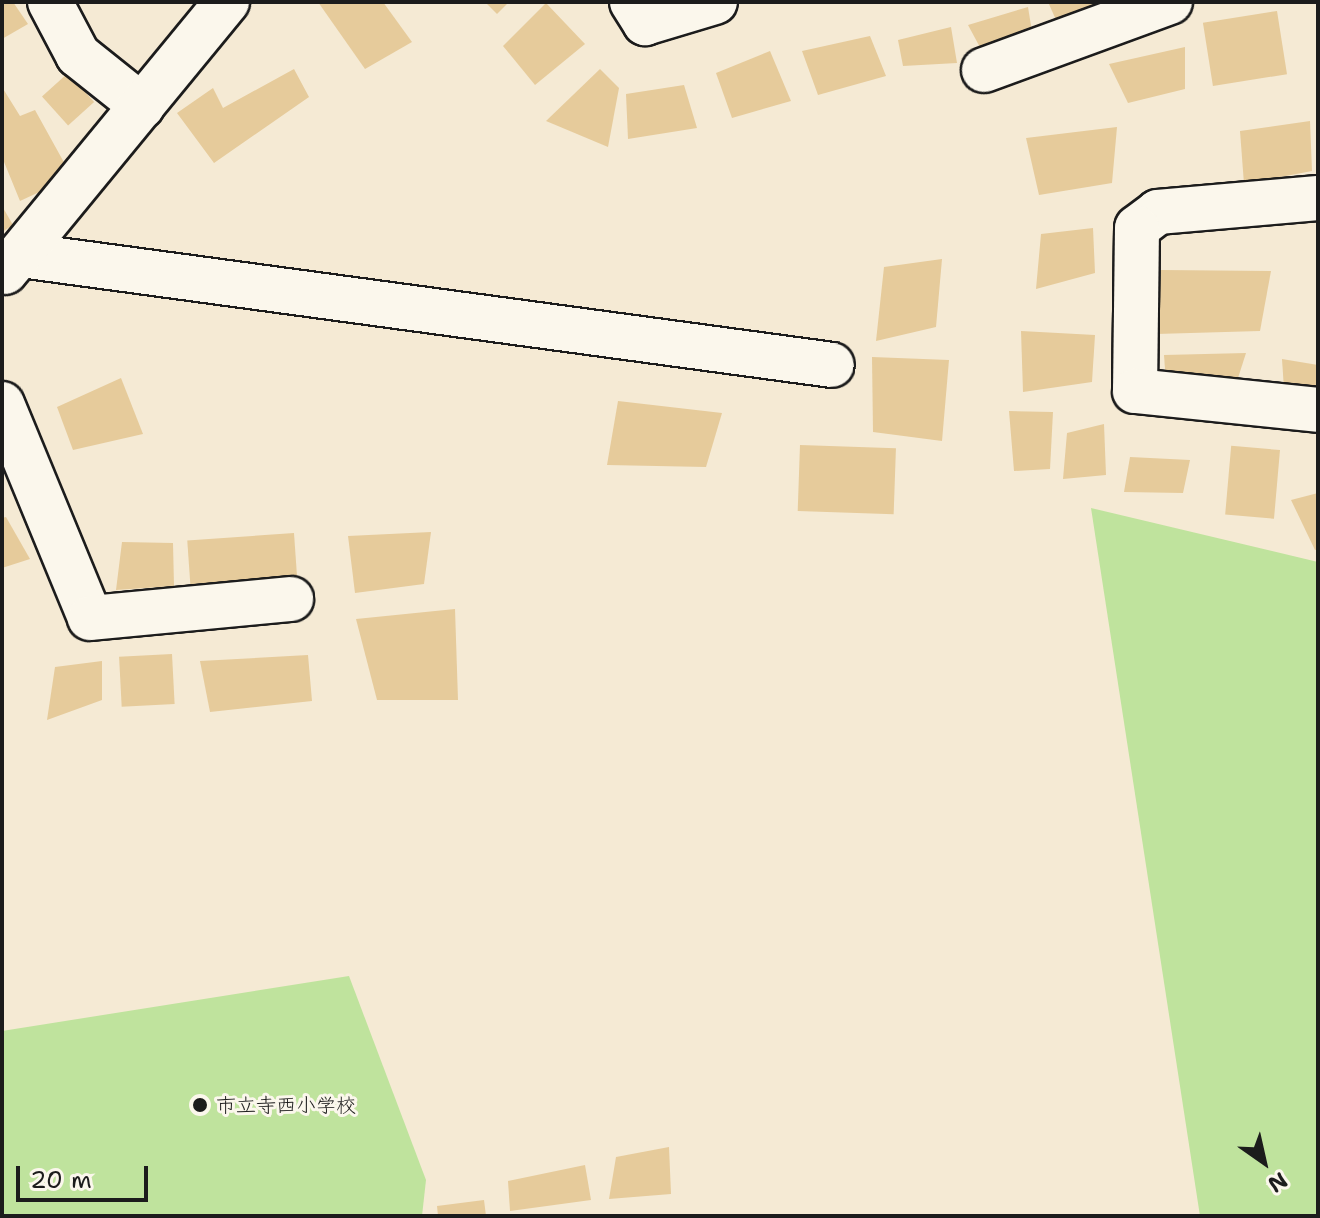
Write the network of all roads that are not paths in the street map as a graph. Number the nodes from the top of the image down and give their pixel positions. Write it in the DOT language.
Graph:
graph roads {
  1 [pos="50,2"];
  2 [pos="227,2"];
  3 [pos="632,2"];
  4 [pos="715,2"];
  5 [pos="1170,2"];
  6 [pos="984,70"];
  7 [pos="142,106"];
  8 [pos="1318,198"];
  9 [pos="12,265"];
  10 [pos="832,365"];
  11 [pos="2,404"];
  12 [pos="1318,410"];
  13 [pos="291,599"];
  1 -- 7 [label="street"];
  2 -- 7 [label="street"];
  3 -- 4 [label="street"];
  5 -- 6 [label="street"];
  7 -- 9 [label="street"];
  8 -- 12 [label="street"];
  9 -- 10 [label="street"];
  11 -- 13 [label="street"];
}
